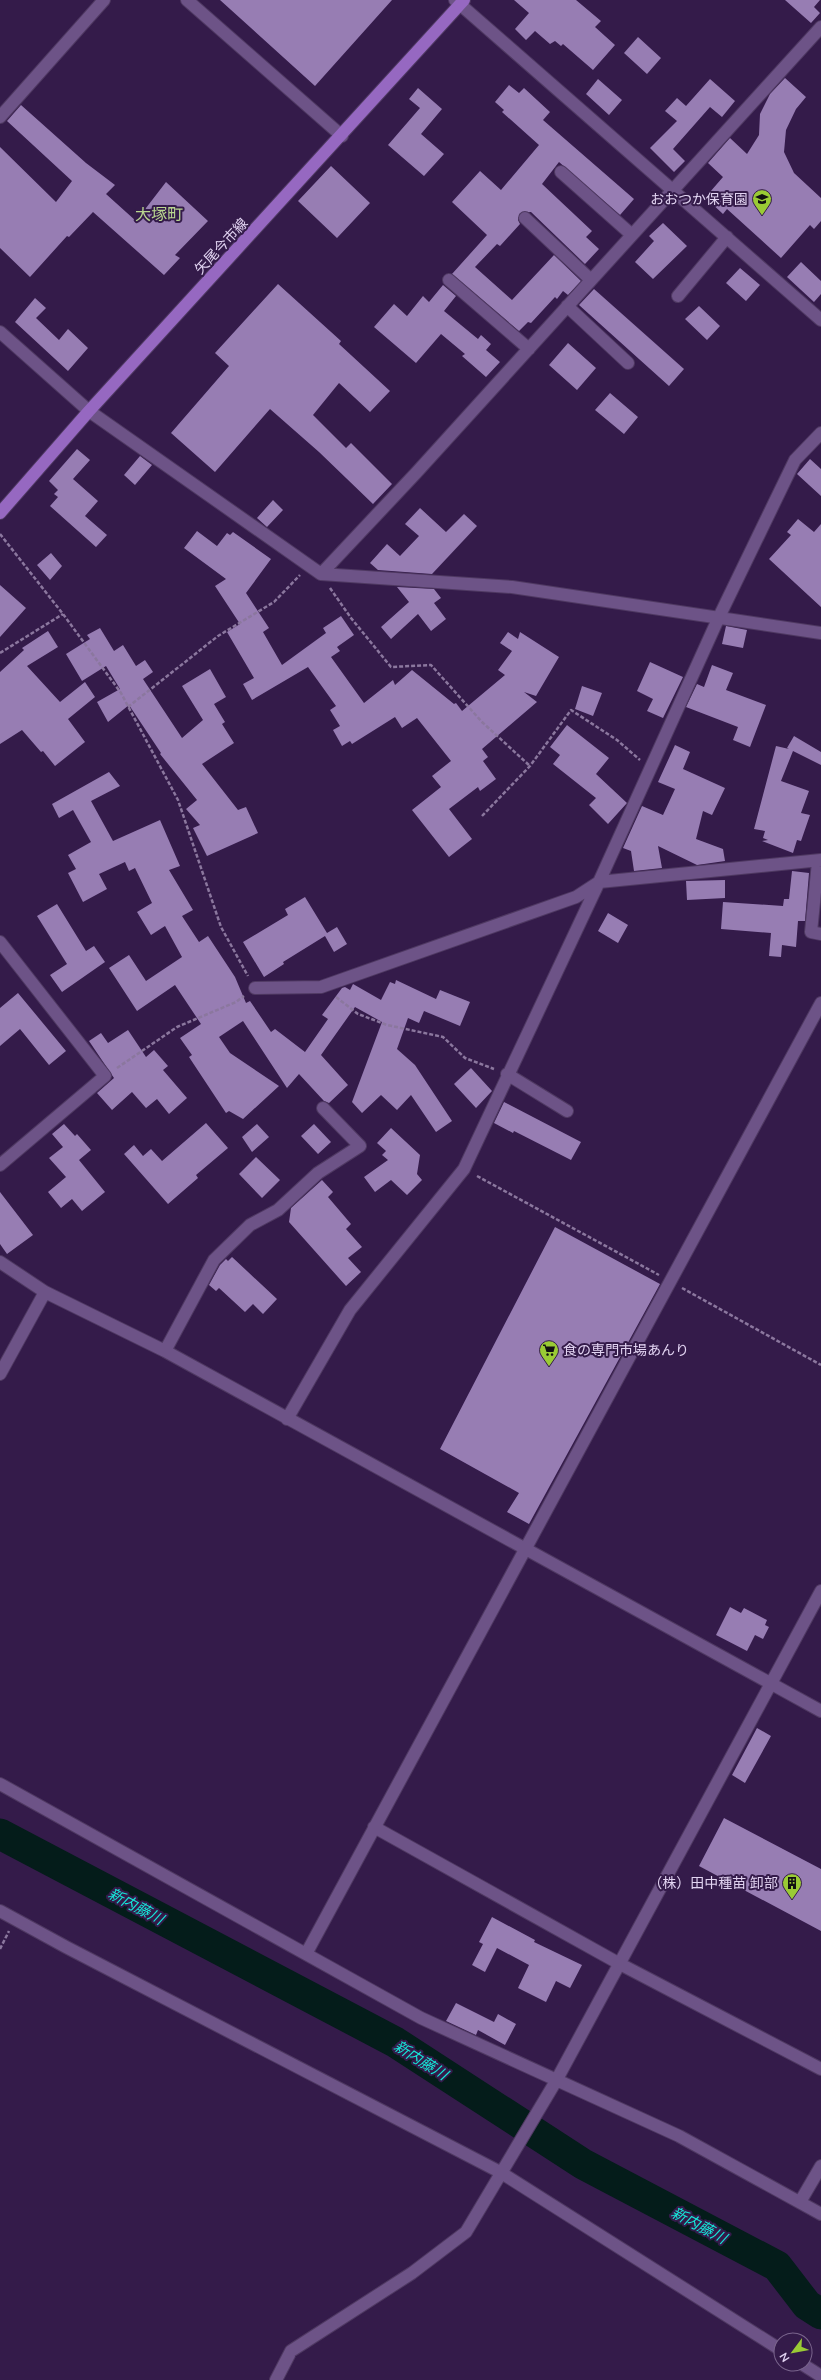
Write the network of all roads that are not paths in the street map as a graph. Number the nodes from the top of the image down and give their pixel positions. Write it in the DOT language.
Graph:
graph roads {
  1 [pos="104,0"];
  2 [pos="187,0"];
  3 [pos="460,1"];
  4 [pos="821,27"];
  5 [pos="0,117"];
  6 [pos="342,136"];
  7 [pos="561,172"];
  8 [pos="673,190"];
  9 [pos="525,218"];
  10 [pos="632,235"];
  11 [pos="727,237"];
  12 [pos="449,280"];
  13 [pos="591,280"];
  14 [pos="678,296"];
  15 [pos="567,306"];
  16 [pos="821,320"];
  17 [pos="0,332"];
  18 [pos="529,349"];
  19 [pos="628,363"];
  20 [pos="89,411"];
  21 [pos="821,434"];
  22 [pos="0,513"];
  23 [pos="321,574"];
  24 [pos="719,617"];
  25 [pos="821,633"];
  26 [pos="819,861"];
  27 [pos="599,882"];
  28 [pos="821,934"];
  29 [pos="0,942"];
  30 [pos="255,988"];
  31 [pos="821,1004"];
  32 [pos="507,1074"];
  33 [pos="324,1108"];
  34 [pos="567,1111"];
  35 [pos="0,1165"];
  36 [pos="0,1262"];
  37 [pos="46,1292"];
  38 [pos="165,1351"];
  39 [pos="0,1374"];
  40 [pos="287,1419"];
  41 [pos="526,1549"];
  42 [pos="821,1591"];
  43 [pos="772,1685"];
  44 [pos="821,1712"];
  45 [pos="0,1784"];
  46 [pos="374,1827"];
  47 [pos="0,1911"];
  48 [pos="306,1954"];
  49 [pos="620,1964"];
  50 [pos="821,2069"];
  51 [pos="553,2086"];
  52 [pos="821,2166"];
  53 [pos="500,2172"];
  54 [pos="800,2202"];
  55 [pos="821,2214"];
  56 [pos="773,2345"];
  57 [pos="276,2380"];
  1 -- 5 [label="street"];
  2 -- 6 [label="street"];
  3 -- 6 [label="main road, 矢尾今市線"];
  3 -- 8 [label="street"];
  4 -- 8 [label="street"];
  6 -- 20 [label="main road, 矢尾今市線"];
  7 -- 10 [label="street"];
  8 -- 10 [label="street"];
  8 -- 11 [label="street"];
  9 -- 13 [label="street"];
  10 -- 13 [label="street"];
  11 -- 14 [label="street"];
  11 -- 16 [label="street"];
  12 -- 18 [label="street"];
  13 -- 15 [label="street"];
  15 -- 18 [label="street"];
  15 -- 19 [label="street"];
  17 -- 20 [label="street"];
  18 -- 23 [label="street"];
  20 -- 22 [label="main road, 矢尾今市線"];
  20 -- 23 [label="street"];
  21 -- 24 [label="street"];
  23 -- 24 [label="street"];
  24 -- 25 [label="street"];
  24 -- 27 [label="street"];
  26 -- 27 [label="street"];
  26 -- 28 [label="street"];
  27 -- 30 [label="street"];
  27 -- 32 [label="street"];
  29 -- 35 [label="street"];
  31 -- 41 [label="street"];
  32 -- 34 [label="street"];
  32 -- 40 [label="street"];
  33 -- 38 [label="street"];
  36 -- 37 [label="street"];
  37 -- 38 [label="street"];
  37 -- 39 [label="street"];
  38 -- 40 [label="street"];
  40 -- 41 [label="street"];
  41 -- 43 [label="street"];
  41 -- 46 [label="street"];
  42 -- 43 [label="street"];
  43 -- 44 [label="street"];
  43 -- 49 [label="street"];
  45 -- 48 [label="street"];
  46 -- 48 [label="street"];
  46 -- 49 [label="street"];
  47 -- 53 [label="street"];
  48 -- 51 [label="street"];
  49 -- 50 [label="street"];
  49 -- 51 [label="street"];
  51 -- 53 [label="street"];
  51 -- 54 [label="street"];
  52 -- 54 [label="street"];
  53 -- 56 [label="street"];
  53 -- 57 [label="street"];
  54 -- 55 [label="street"];
}
